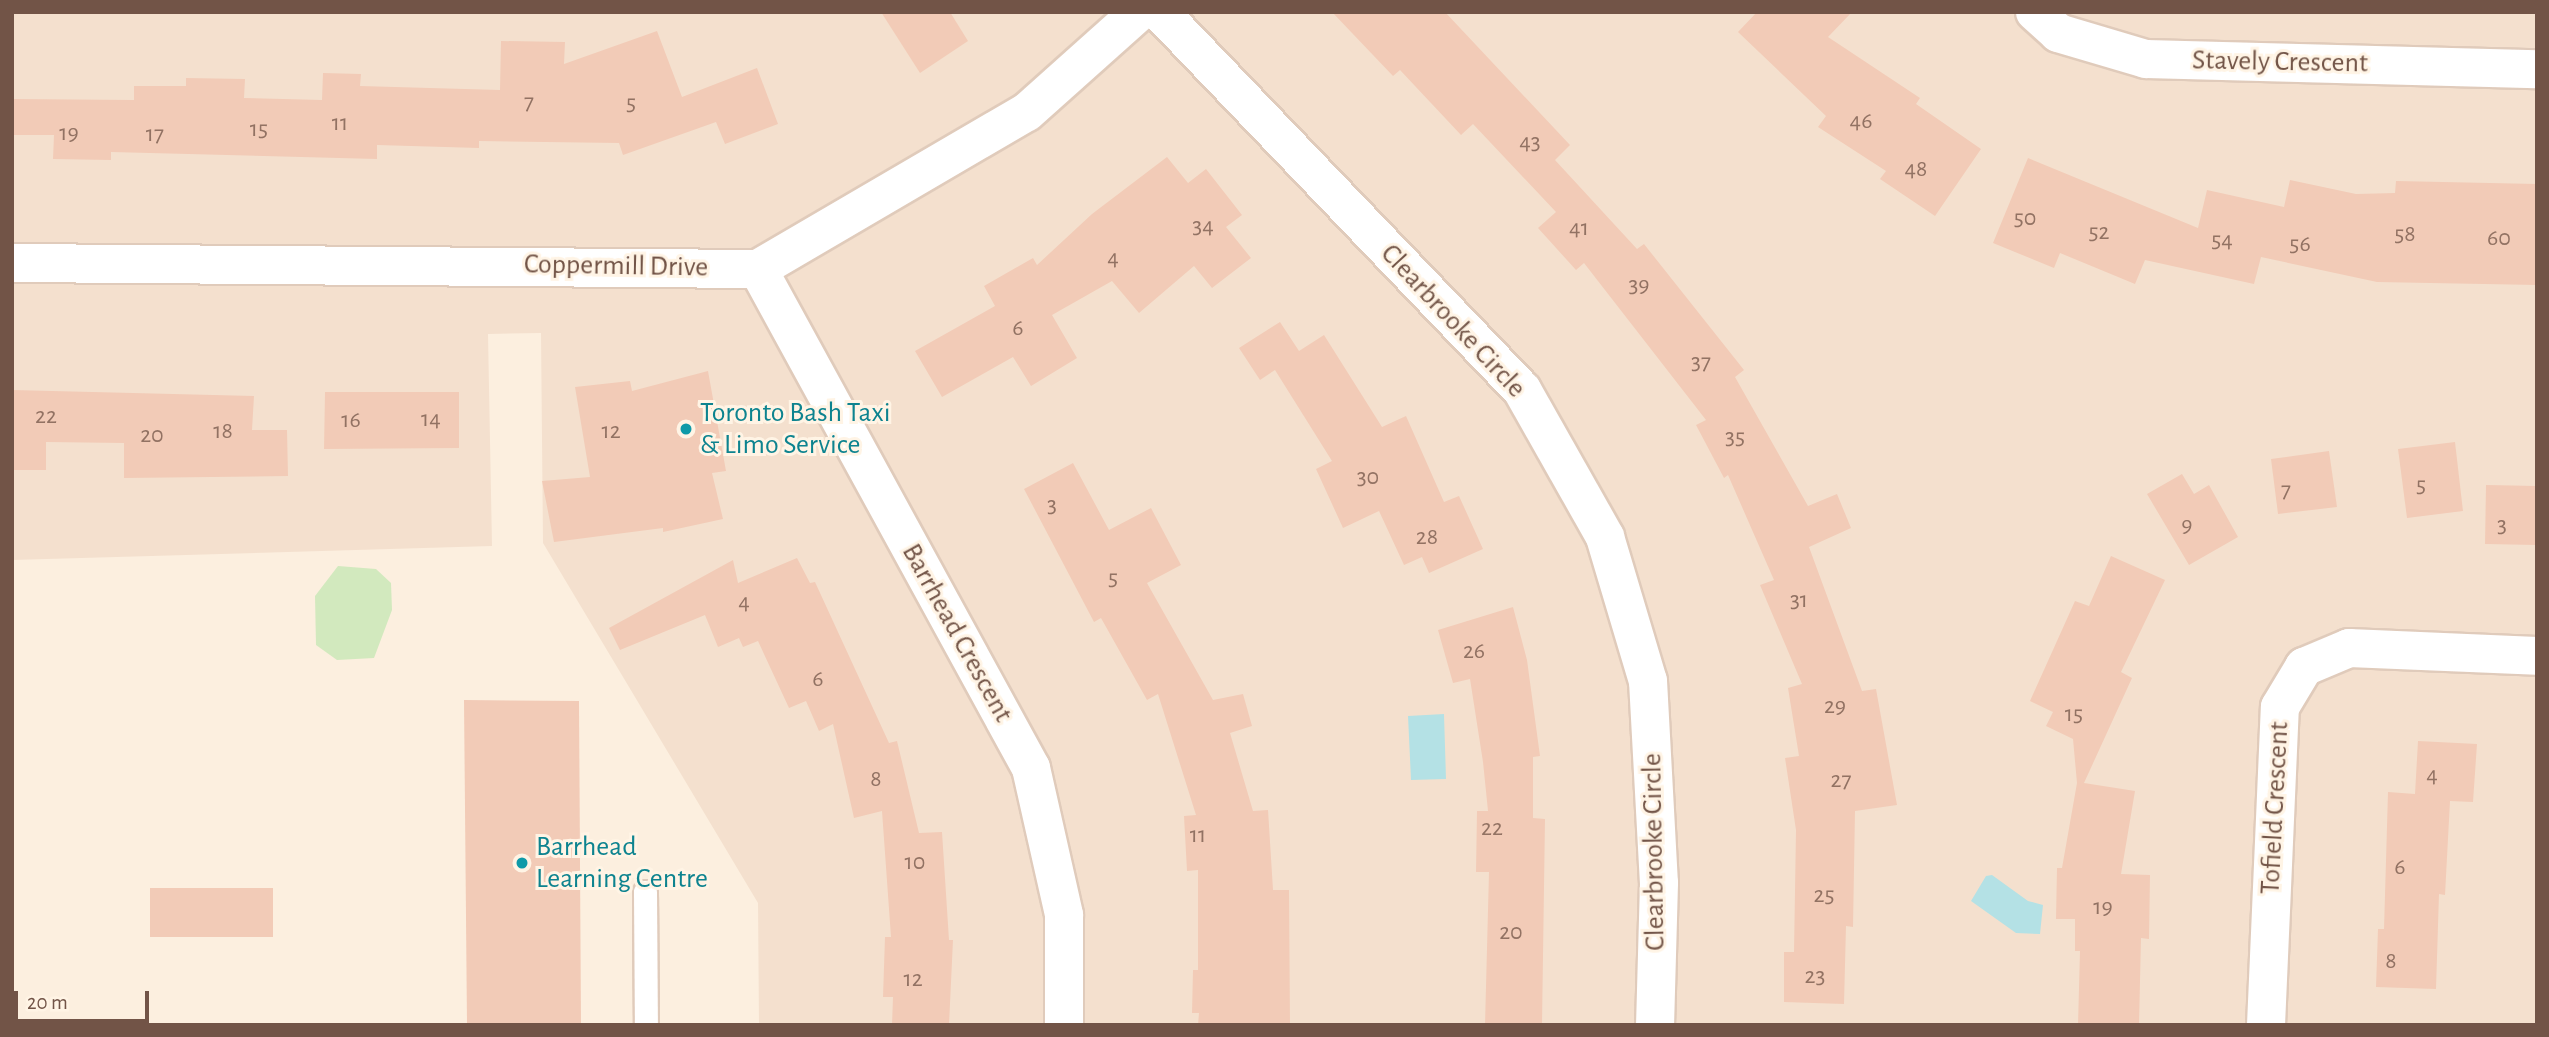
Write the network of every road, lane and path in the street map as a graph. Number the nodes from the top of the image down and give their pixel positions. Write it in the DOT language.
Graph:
graph roads {
  1 [pos="1139,12"];
  2 [pos="1160,12"];
  3 [pos="2035,12"];
  4 [pos="2537,69"];
  5 [pos="12,263"];
  6 [pos="758,269"];
  7 [pos="2537,656"];
  8 [pos="645,892"];
  9 [pos="646,1025"];
  10 [pos="1064,1025"];
  11 [pos="1654,1025"];
  12 [pos="2266,1025"];
  1 -- 6 [label="street"];
  2 -- 11 [label="street, Clearbrooke Circle"];
  3 -- 4 [label="street, Stavely Crescent"];
  5 -- 6 [label="street, Coppermill Drive"];
  6 -- 10 [label="street, Barrhead Crescent"];
  7 -- 12 [label="street, Tofield Crescent"];
  8 -- 9 [label="lane"];
}
